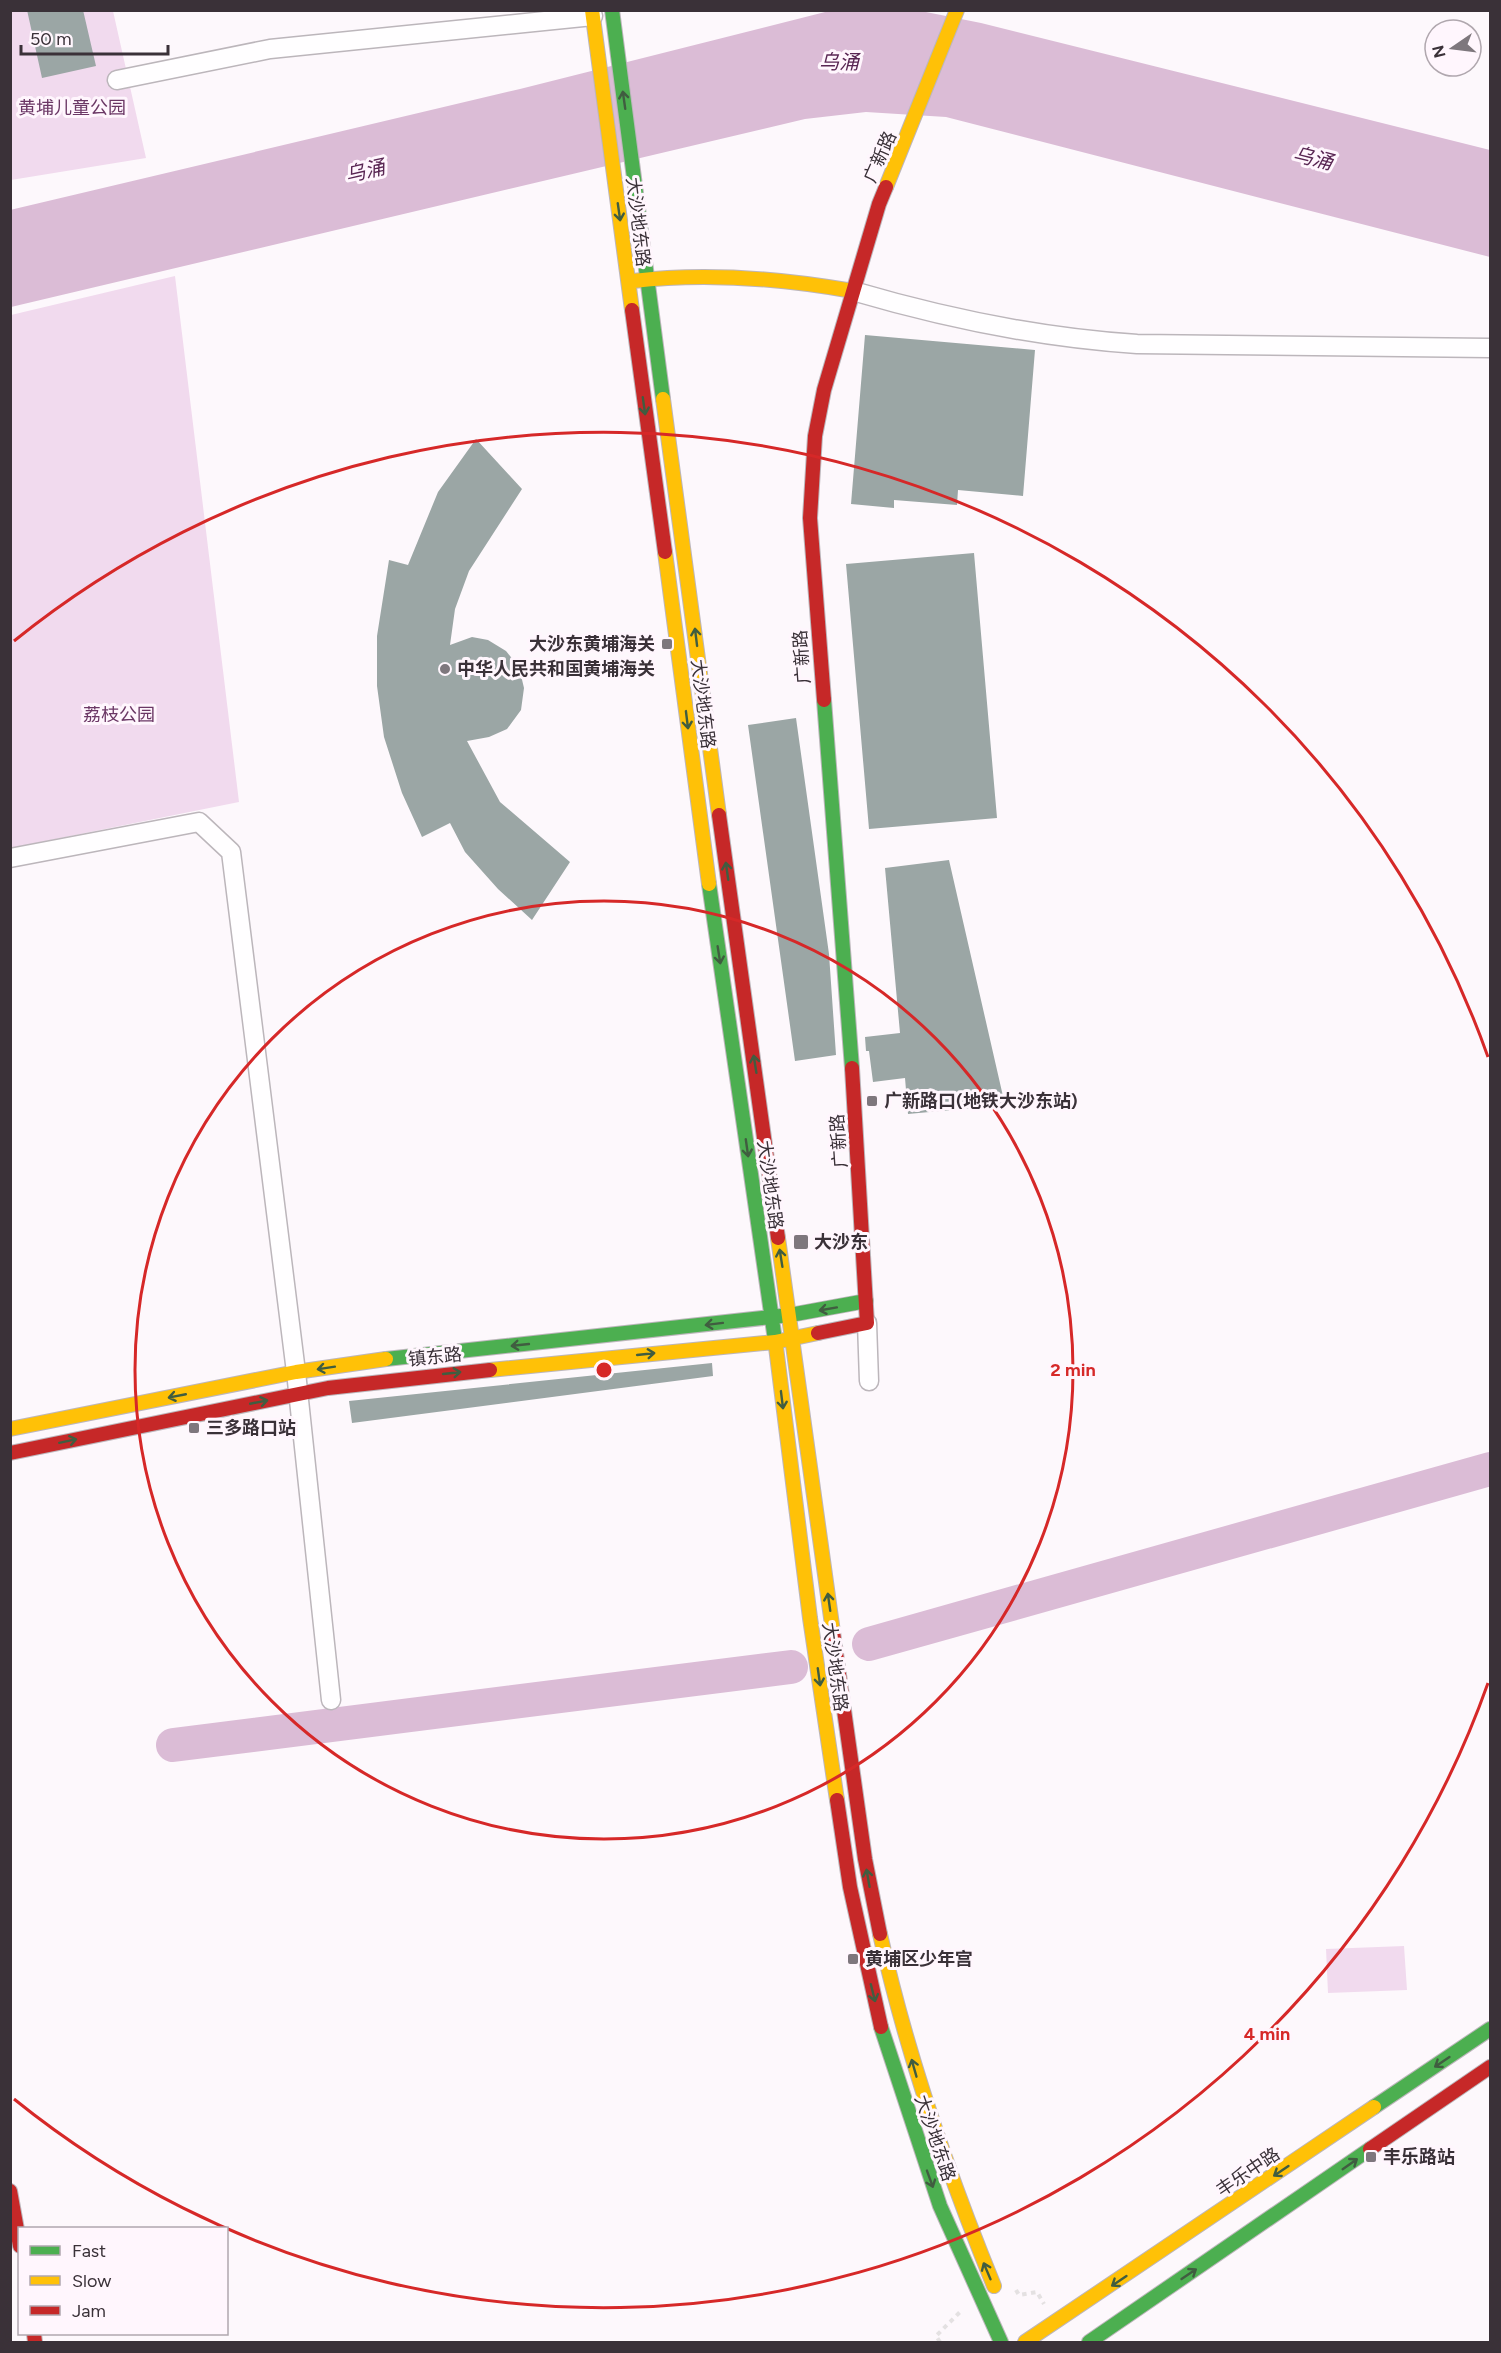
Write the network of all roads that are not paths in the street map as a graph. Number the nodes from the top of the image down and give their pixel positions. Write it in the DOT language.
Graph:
graph roads {
  1 [pos="612,10"];
  2 [pos="957,10"];
  3 [pos="592,13"];
  4 [pos="117,80"];
  5 [pos="649,279"];
  6 [pos="628,282"];
  7 [pos="853,291"];
  8 [pos="1491,348"];
  9 [pos="10,858"];
  10 [pos="866,1301"];
  11 [pos="790,1316"];
  12 [pos="772,1317"];
  13 [pos="867,1323"];
  14 [pos="794,1340"];
  15 [pos="775,1342"];
  16 [pos="296,1372"];
  17 [pos="869,1381"];
  18 [pos="298,1394"];
  19 [pos="10,1429"];
  20 [pos="10,1453"];
  21 [pos="331,1700"];
  22 [pos="1491,2029"];
  23 [pos="1491,2067"];
  24 [pos="10,2191"];
  25 [pos="18,2235"];
  26 [pos="998,2295"];
  27 [pos="1021,2339"];
  28 [pos="1001,2343"];
  29 [pos="1089,2343"];
  5 -- 1 [label="main road, 大沙地东路, one-way"];
  2 -- 7 [label="main road, 广新路"];
  3 -- 4 [label="street"];
  3 -- 6 [label="main road, 大沙地东路, one-way"];
  5 -- 6 [label="main road"];
  5 -- 7 [label="main road"];
  11 -- 5 [label="main road, 大沙地东路, one-way"];
  6 -- 12 [label="main road, 大沙地东路, one-way"];
  7 -- 8 [label="street"];
  7 -- 10 [label="main road, 广新路"];
  9 -- 16 [label="street"];
  10 -- 11 [label="main road, 镇东路, one-way"];
  10 -- 13 [label="main road, 广新路"];
  11 -- 12 [label="main road, 镇东路"];
  11 -- 14 [label="main road, 大沙地东路"];
  12 -- 15 [label="main road, 大沙地东路"];
  12 -- 16 [label="main road, 镇东路, one-way"];
  13 -- 14 [label="main road, 镇东路"];
  13 -- 17 [label="street"];
  14 -- 15 [label="main road, 镇东路"];
  26 -- 14 [label="main road, 大沙地东路, one-way"];
  18 -- 15 [label="main road, 镇东路, one-way"];
  15 -- 28 [label="main road, 大沙地东路, one-way"];
  16 -- 18 [label="street"];
  16 -- 19 [label="main road, 镇东路, one-way"];
  20 -- 18 [label="main road, 镇东路, one-way"];
  18 -- 21 [label="street"];
  22 -- 27 [label="main road, 丰乐中路, one-way"];
  29 -- 23 [label="main road, one-way"];
  24 -- 25 [label="main road"];
}
